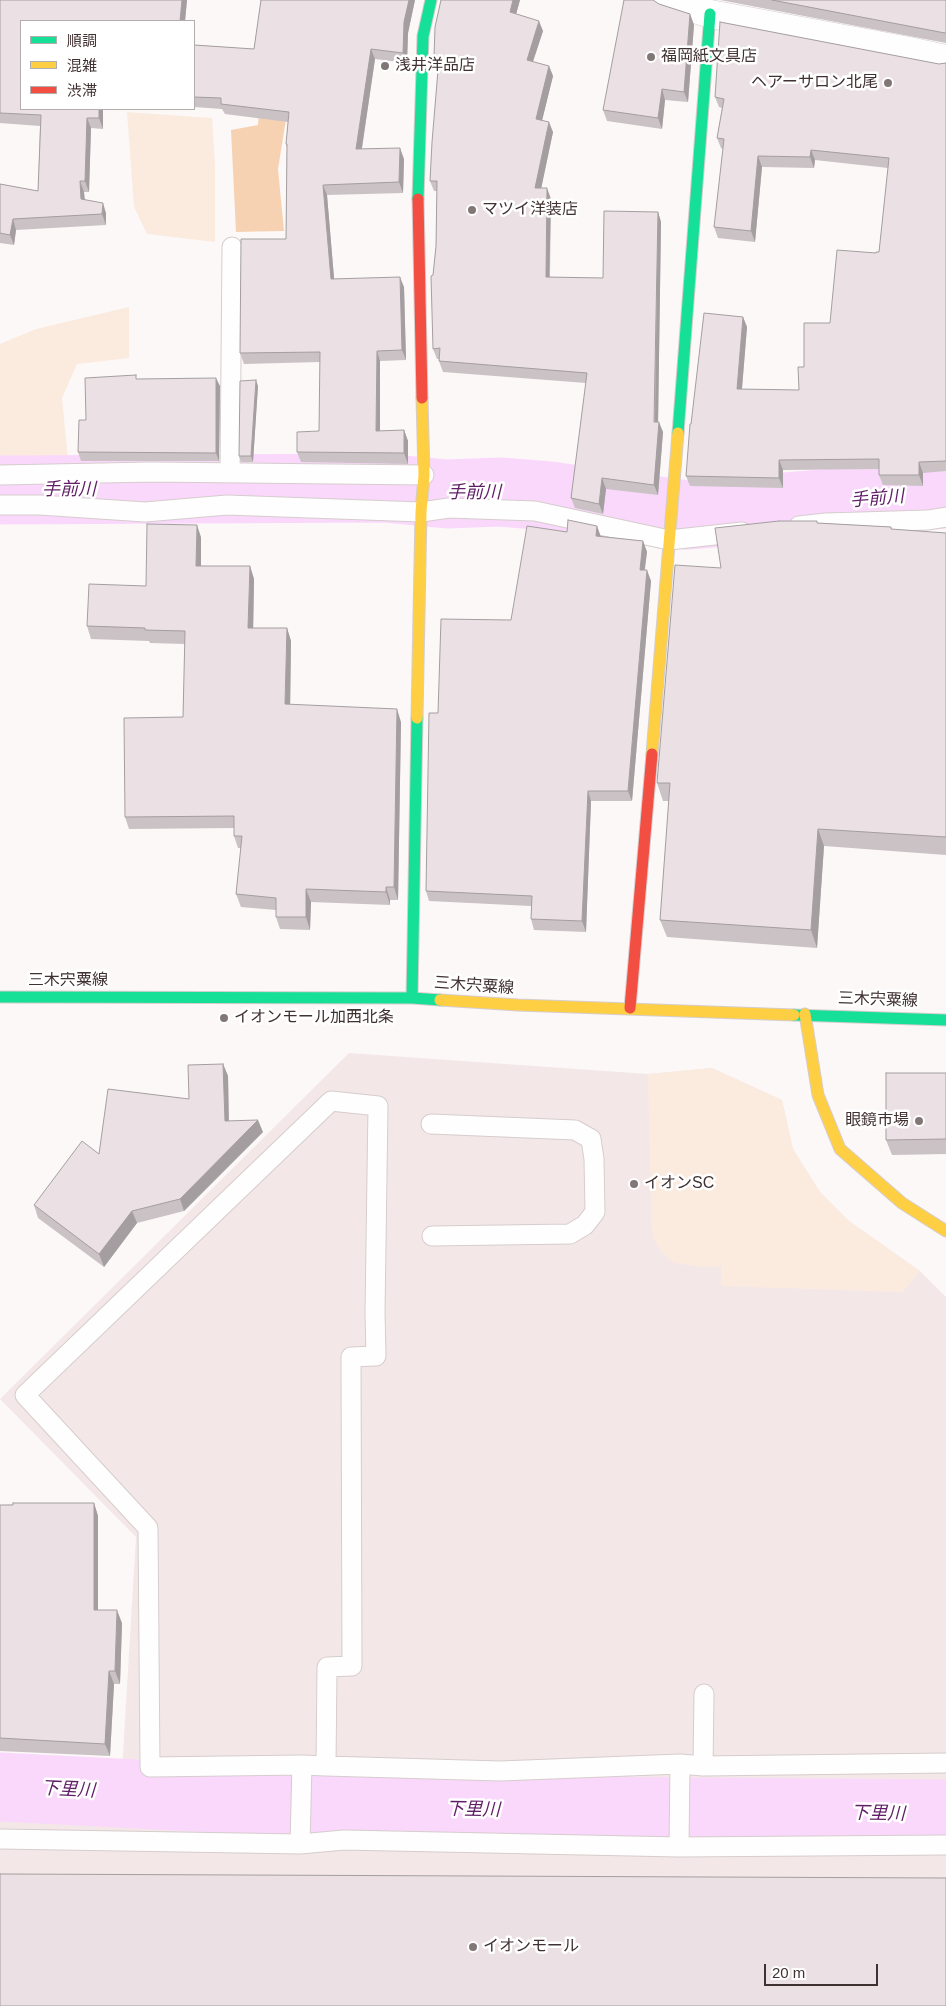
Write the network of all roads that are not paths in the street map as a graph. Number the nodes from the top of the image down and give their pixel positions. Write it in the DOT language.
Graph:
graph roads {
  1 [pos="432,0"];
  2 [pos="668,0"];
  3 [pos="710,14"];
  4 [pos="946,59"];
  5 [pos="232,247"];
  6 [pos="230,473"];
  7 [pos="0,475"];
  8 [pos="424,475"];
  9 [pos="0,505"];
  10 [pos="421,512"];
  11 [pos="946,517"];
  12 [pos="777,528"];
  13 [pos="757,530"];
  14 [pos="669,540"];
  15 [pos="0,997"];
  16 [pos="412,998"];
  17 [pos="630,1008"];
  18 [pos="805,1014"];
  19 [pos="946,1020"];
  20 [pos="431,1124"];
  21 [pos="946,1231"];
  22 [pos="432,1236"];
  23 [pos="704,1694"];
  24 [pos="946,1763"];
  25 [pos="680,1764"];
  26 [pos="302,1765"];
  27 [pos="326,1766"];
  28 [pos="703,1766"];
  29 [pos="0,1838"];
  30 [pos="300,1844"];
  31 [pos="946,1845"];
  32 [pos="679,1847"];
  1 -- 8 [label="street"];
  2 -- 3 [label="street"];
  3 -- 4 [label="street"];
  3 -- 14 [label="street"];
  5 -- 6 [label="lane"];
  6 -- 7 [label="lane"];
  6 -- 8 [label="lane"];
  8 -- 10 [label="street"];
  9 -- 10 [label="lane"];
  10 -- 14 [label="lane"];
  10 -- 16 [label="street"];
  11 -- 12 [label="lane"];
  13 -- 14 [label="lane"];
  14 -- 17 [label="street"];
  15 -- 16 [label="street, 三木宍粟線"];
  16 -- 17 [label="street, 三木宍粟線"];
  17 -- 18 [label="street, 三木宍粟線"];
  18 -- 19 [label="street, 三木宍粟線"];
  18 -- 21 [label="street"];
  20 -- 22 [label="lane"];
  23 -- 28 [label="lane"];
  24 -- 28 [label="lane"];
  25 -- 27 [label="lane"];
  25 -- 28 [label="lane"];
  25 -- 32 [label="lane"];
  26 -- 27 [label="lane"];
  26 -- 27 [label="lane"];
  26 -- 30 [label="lane"];
  29 -- 30 [label="lane"];
  30 -- 32 [label="lane"];
  31 -- 32 [label="lane"];
}
